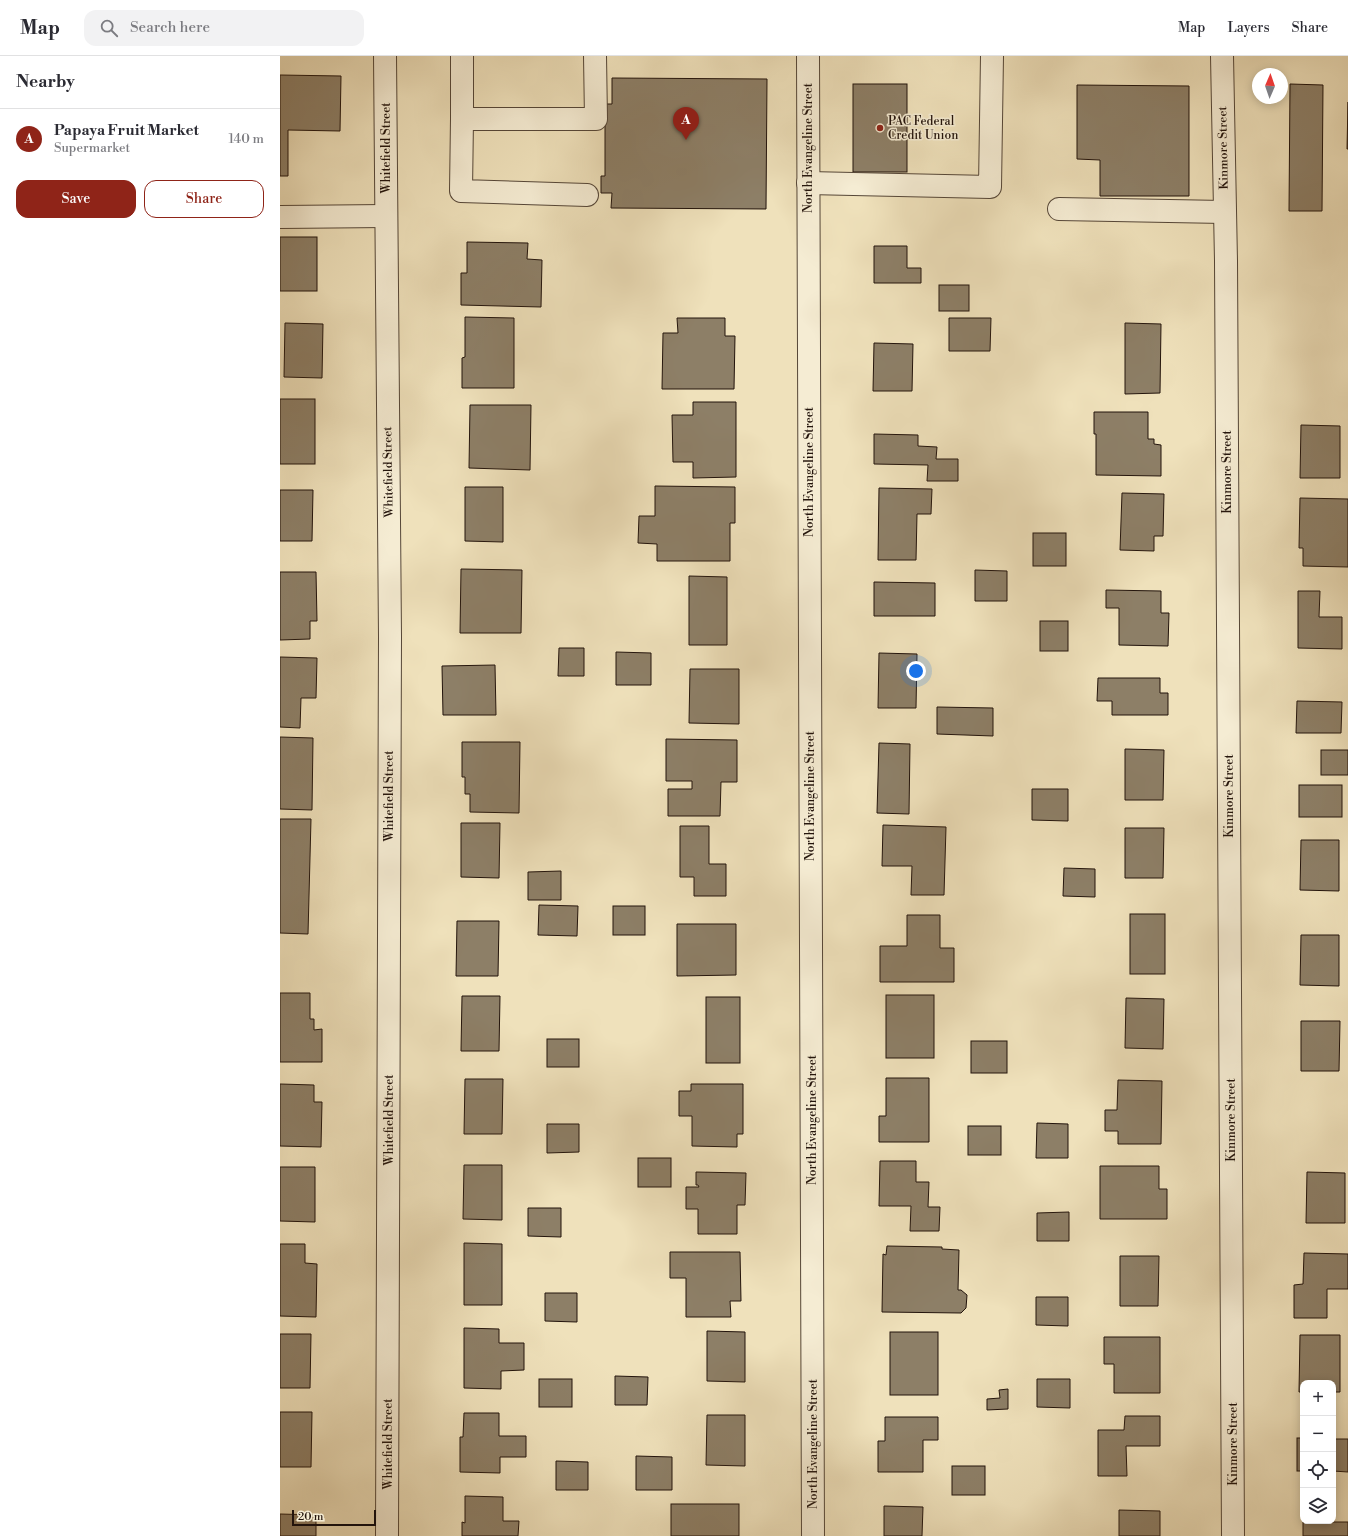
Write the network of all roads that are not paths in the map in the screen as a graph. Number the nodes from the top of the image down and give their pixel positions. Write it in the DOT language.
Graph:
graph roads {
  1 [pos="385,56"];
  2 [pos="462,56"];
  3 [pos="595,56"];
  4 [pos="808,56"];
  5 [pos="992,56"];
  6 [pos="1222,56"];
  7 [pos="462,119"];
  8 [pos="808,183"];
  9 [pos="587,195"];
  10 [pos="1059,209"];
  11 [pos="1224,212"];
  12 [pos="386,216"];
  13 [pos="280,217"];
  14 [pos="387,1536"];
  15 [pos="813,1536"];
  16 [pos="1234,1536"];
  1 -- 12 [label="street, Whitefield Street"];
  2 -- 7 [label="street"];
  3 -- 7 [label="street"];
  4 -- 8 [label="street, North Evangeline Street"];
  5 -- 8 [label="street"];
  6 -- 11 [label="street, Kinmore Street"];
  7 -- 9 [label="street"];
  8 -- 15 [label="street, North Evangeline Street"];
  10 -- 11 [label="street"];
  11 -- 16 [label="street, Kinmore Street"];
  12 -- 13 [label="street"];
  12 -- 14 [label="street, Whitefield Street"];
}
